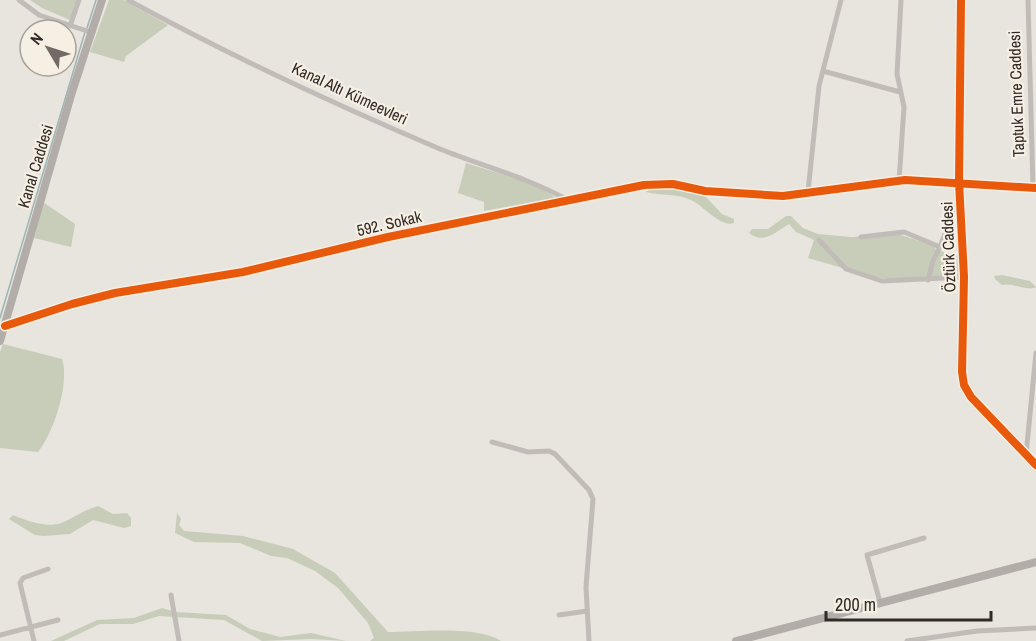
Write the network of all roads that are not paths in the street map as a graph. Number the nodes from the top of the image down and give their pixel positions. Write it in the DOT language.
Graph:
graph roads {
  1 [pos="19,0"];
  2 [pos="79,0"];
  3 [pos="102,0"];
  4 [pos="128,0"];
  5 [pos="841,0"];
  6 [pos="901,0"];
  7 [pos="961,0"];
  8 [pos="1028,0"];
  9 [pos="48,18"];
  10 [pos="73,18"];
  11 [pos="78,28"];
  12 [pos="90,32"];
  13 [pos="823,71"];
  14 [pos="900,92"];
  15 [pos="899,181"];
  16 [pos="959,182"];
  17 [pos="1034,187"];
  18 [pos="808,192"];
  19 [pos="959,195"];
  20 [pos="566,199"];
  21 [pos="861,237"];
  22 [pos="819,240"];
  23 [pos="940,247"];
  24 [pos="964,277"];
  25 [pos="928,280"];
  26 [pos="3,327"];
  27 [pos="0,341"];
  28 [pos="1036,353"];
  29 [pos="964,385"];
  30 [pos="492,442"];
  31 [pos="1026,455"];
  32 [pos="1036,465"];
  33 [pos="924,538"];
  34 [pos="1036,562"];
  35 [pos="48,569"];
  36 [pos="171,595"];
  37 [pos="880,602"];
  38 [pos="587,611"];
  39 [pos="559,615"];
  40 [pos="58,620"];
  41 [pos="30,627"];
  42 [pos="1036,628"];
  43 [pos="0,634"];
  44 [pos="34,641"];
  45 [pos="179,641"];
  46 [pos="589,641"];
  47 [pos="736,641"];
  48 [pos="907,641"];
  1 -- 9 [label="street"];
  2 -- 10 [label="street"];
  3 -- 12 [label="street, Kanal Caddesi"];
  4 -- 20 [label="street, Kanal Altı Kümeevleri"];
  5 -- 13 [label="street"];
  6 -- 14 [label="street"];
  7 -- 16 [label="street, Öztürk Caddesi"];
  8 -- 17 [label="street, Taptuk Emre Caddesi"];
  11 -- 12 [label="street"];
  12 -- 26 [label="street, Kanal Caddesi"];
  13 -- 14 [label="street"];
  13 -- 18 [label="street"];
  14 -- 15 [label="street"];
  15 -- 16 [label="street, 592. Sokak"];
  15 -- 18 [label="street, 592. Sokak"];
  16 -- 17 [label="street, 592. Sokak"];
  16 -- 19 [label="street, Öztürk Caddesi"];
  18 -- 20 [label="street, 592. Sokak"];
  19 -- 23 [label="street"];
  19 -- 24 [label="street, Öztürk Caddesi"];
  20 -- 26 [label="street, 592. Sokak"];
  21 -- 23 [label="street"];
  22 -- 25 [label="street"];
  23 -- 25 [label="street"];
  24 -- 25 [label="street"];
  24 -- 29 [label="street, Öztürk Caddesi"];
  26 -- 27 [label="street, Kanal Caddesi"];
  28 -- 31 [label="street"];
  29 -- 31 [label="street"];
  30 -- 38 [label="street"];
  31 -- 32 [label="street"];
  33 -- 37 [label="street"];
  34 -- 37 [label="street"];
  35 -- 41 [label="street"];
  36 -- 45 [label="street"];
  37 -- 47 [label="street"];
  38 -- 39 [label="street"];
  38 -- 46 [label="street"];
  40 -- 41 [label="street"];
  41 -- 43 [label="street"];
  41 -- 44 [label="street"];
  42 -- 48 [label="street"];
}
